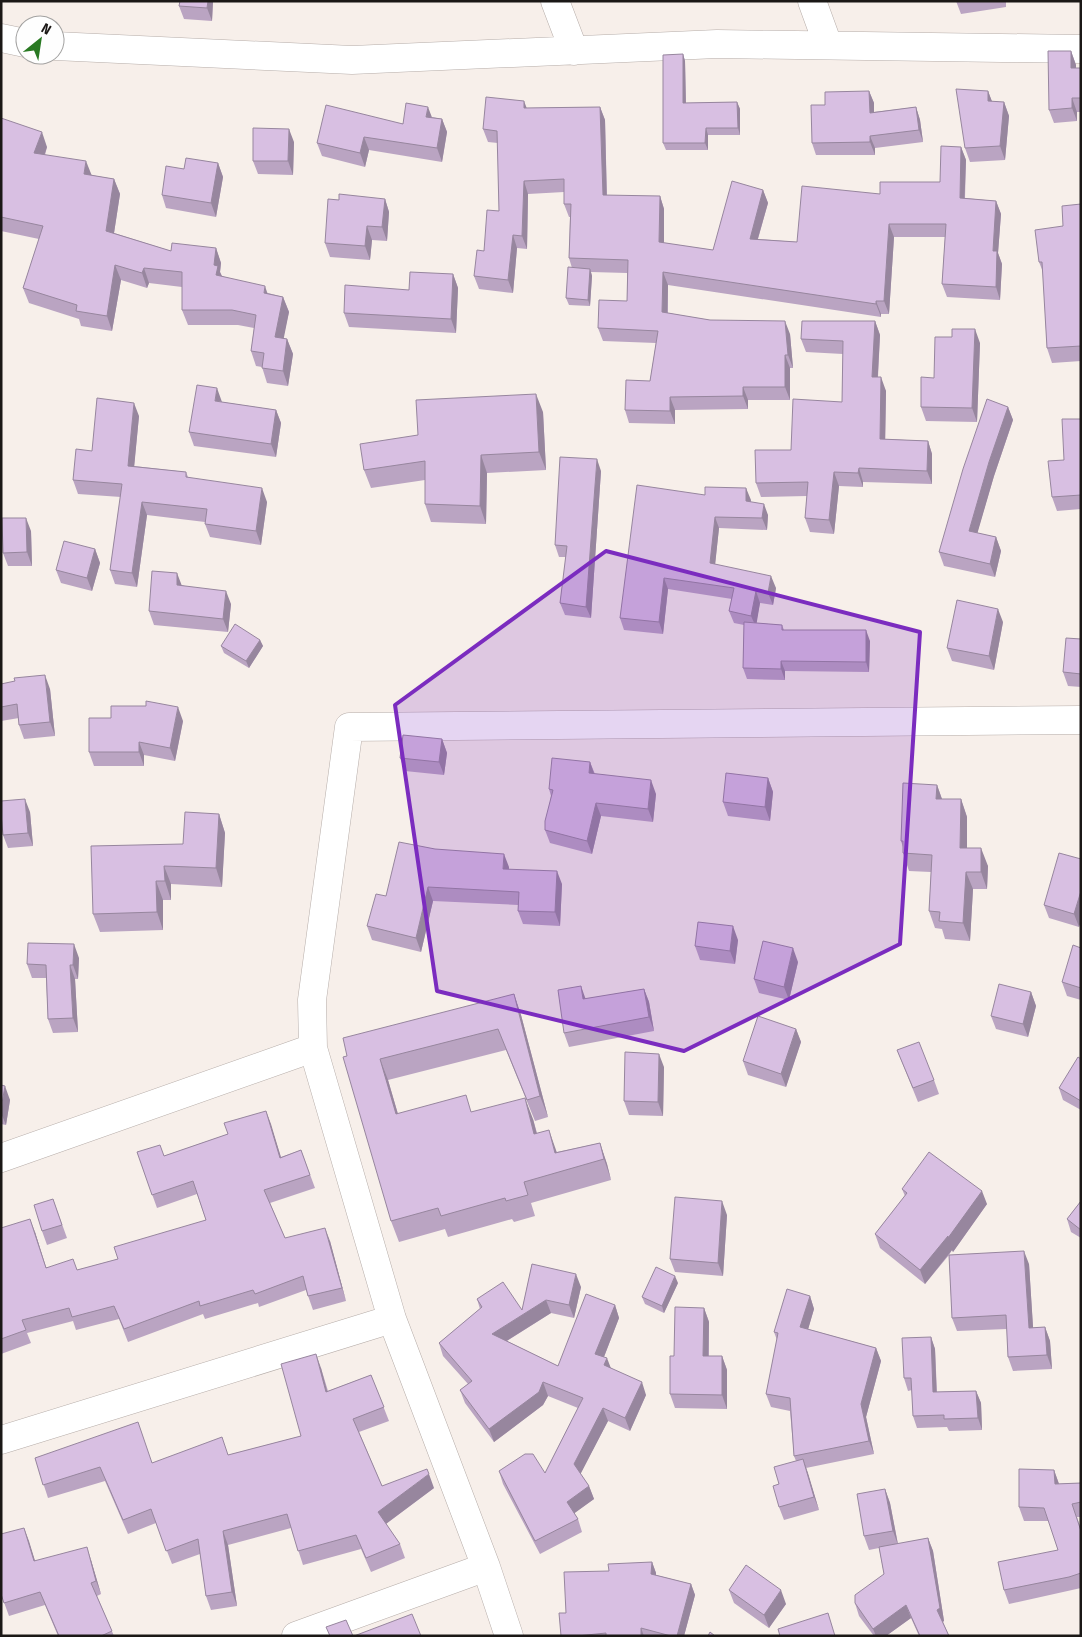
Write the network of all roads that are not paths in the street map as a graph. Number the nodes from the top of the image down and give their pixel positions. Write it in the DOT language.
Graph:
graph roads {
  1 [pos="555,1"];
  2 [pos="812,1"];
  3 [pos="1,38"];
  4 [pos="15,41"];
  5 [pos="828,45"];
  6 [pos="65,46"];
  7 [pos="1081,49"];
  8 [pos="574,51"];
  9 [pos="1081,720"];
  10 [pos="313,1048"];
  11 [pos="1,1158"];
  12 [pos="392,1319"];
  13 [pos="1,1440"];
  14 [pos="486,1567"];
  15 [pos="296,1636"];
  16 [pos="509,1636"];
  1 -- 8 [label="street"];
  2 -- 5 [label="street"];
  3 -- 4 [label="street"];
  5 -- 7 [label="street"];
  5 -- 8 [label="street"];
  6 -- 8 [label="street"];
  9 -- 10 [label="street"];
  10 -- 11 [label="street"];
  10 -- 12 [label="street"];
  12 -- 13 [label="street"];
  12 -- 14 [label="street"];
  14 -- 15 [label="street"];
  14 -- 16 [label="street"];
}
